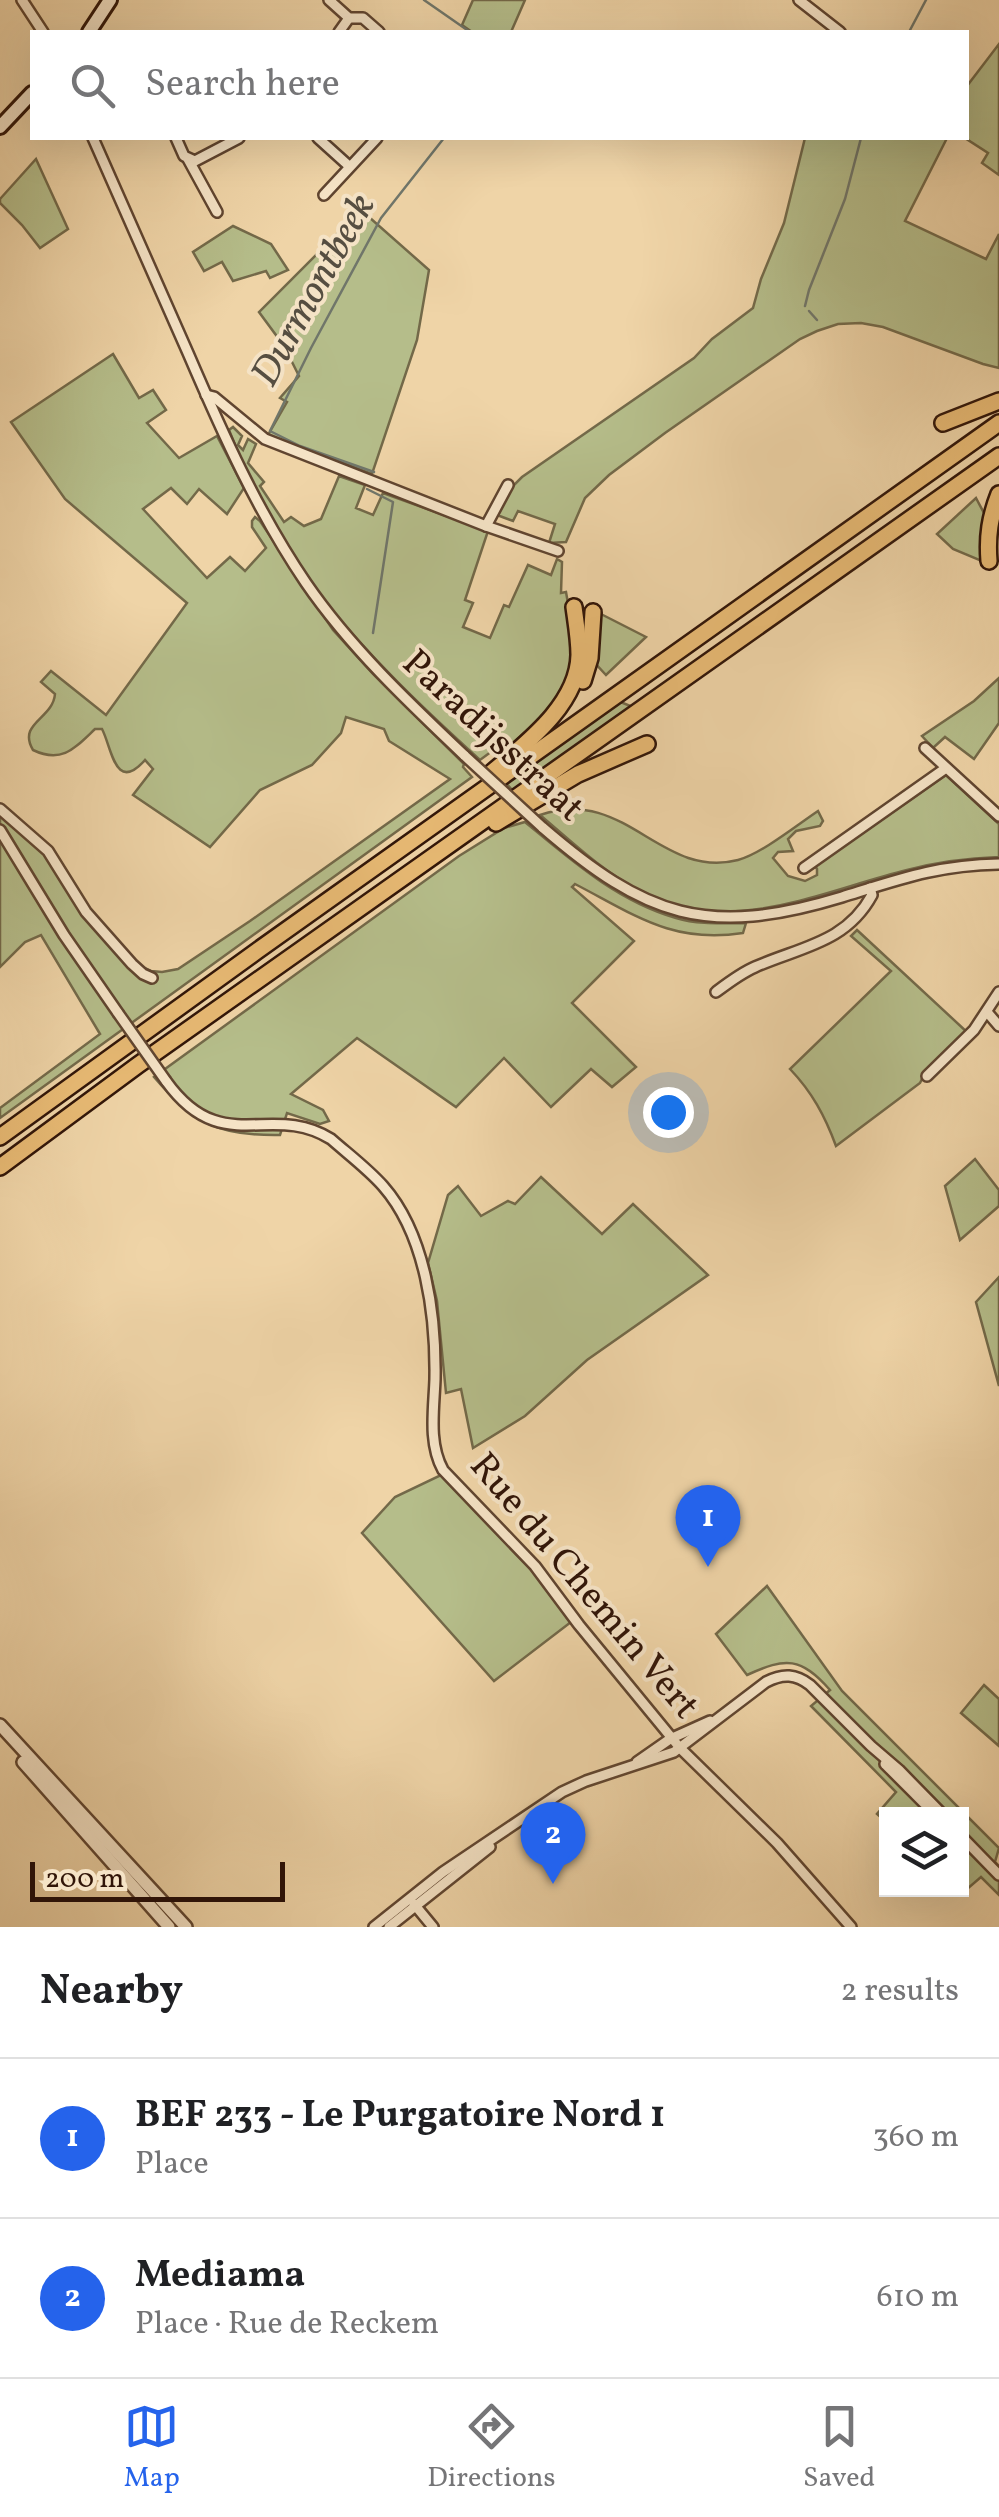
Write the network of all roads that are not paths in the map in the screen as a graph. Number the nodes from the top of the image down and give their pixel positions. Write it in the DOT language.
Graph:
graph roads {
  1 [pos="22,0"];
  2 [pos="110,0"];
  3 [pos="328,0"];
  4 [pos="800,0"];
  5 [pos="349,18"];
  6 [pos="42,30"];
  7 [pos="90,30"];
  8 [pos="340,30"];
  9 [pos="377,30"];
  10 [pos="838,30"];
  11 [pos="30,95"];
  12 [pos="0,126"];
  13 [pos="94,140"];
  14 [pos="177,140"];
  15 [pos="235,140"];
  16 [pos="320,140"];
  17 [pos="375,140"];
  18 [pos="188,159"];
  19 [pos="349,166"];
  20 [pos="324,196"];
  21 [pos="216,212"];
  22 [pos="206,395"];
  23 [pos="999,401"];
  24 [pos="999,422"];
  25 [pos="942,423"];
  26 [pos="999,456"];
  27 [pos="508,485"];
  28 [pos="999,494"];
  29 [pos="486,526"];
  30 [pos="558,551"];
  31 [pos="989,561"];
  32 [pos="574,607"];
  33 [pos="592,612"];
  34 [pos="647,744"];
  35 [pos="925,748"];
  36 [pos="946,768"];
  37 [pos="483,780"];
  38 [pos="0,809"];
  39 [pos="999,816"];
  40 [pos="0,830"];
  41 [pos="423,833"];
  42 [pos="999,864"];
  43 [pos="804,868"];
  44 [pos="415,869"];
  45 [pos="870,888"];
  46 [pos="152,978"];
  47 [pos="716,992"];
  48 [pos="999,992"];
  49 [pos="987,1012"];
  50 [pos="999,1026"];
  51 [pos="927,1076"];
  52 [pos="112,1084"];
  53 [pos="0,1133"];
  54 [pos="0,1167"];
  55 [pos="0,1181"];
  56 [pos="730,1708"];
  57 [pos="0,1725"];
  58 [pos="0,1736"];
  59 [pos="672,1738"];
  60 [pos="680,1748"];
  61 [pos="625,1768"];
  62 [pos="933,1807"];
  63 [pos="969,1844"];
  64 [pos="999,1875"];
  65 [pos="412,1902"];
  66 [pos="169,1927"];
  67 [pos="186,1927"];
  68 [pos="374,1927"];
  69 [pos="388,1927"];
  70 [pos="433,1927"];
  71 [pos="851,1927"];
  1 -- 6 [label="street"];
  2 -- 7 [label="main road"];
  3 -- 5 [label="street"];
  4 -- 10 [label="street"];
  5 -- 8 [label="street"];
  5 -- 9 [label="street"];
  11 -- 12 [label="main road"];
  13 -- 22 [label="street, Paradijsstraat"];
  14 -- 18 [label="street"];
  15 -- 18 [label="street"];
  16 -- 19 [label="street"];
  17 -- 19 [label="street"];
  18 -- 21 [label="street"];
  19 -- 20 [label="street"];
  22 -- 29 [label="street"];
  22 -- 45 [label="street, Paradijsstraat, bridge"];
  23 -- 25 [label="highway"];
  24 -- 41 [label="highway"];
  26 -- 44 [label="highway"];
  27 -- 29 [label="street"];
  28 -- 31 [label="highway"];
  29 -- 30 [label="street"];
  32 -- 37 [label="highway"];
  33 -- 37 [label="highway"];
  34 -- 44 [label="highway"];
  35 -- 36 [label="street"];
  36 -- 39 [label="street"];
  36 -- 43 [label="street"];
  37 -- 41 [label="highway"];
  38 -- 46 [label="street"];
  40 -- 59 [label="street, Rue du Chemin Vert, bridge"];
  41 -- 53 [label="highway"];
  42 -- 45 [label="street, Paradijsstraat"];
  44 -- 52 [label="highway"];
  45 -- 47 [label="street"];
  48 -- 49 [label="street"];
  49 -- 50 [label="street"];
  49 -- 51 [label="street"];
  52 -- 54 [label="highway"];
  52 -- 55 [label="highway"];
  56 -- 59 [label="street"];
  56 -- 60 [label="street"];
  56 -- 62 [label="street"];
  57 -- 67 [label="street"];
  58 -- 66 [label="street"];
  59 -- 60 [label="street, Rue du Chemin Vert"];
  59 -- 61 [label="street"];
  60 -- 61 [label="street"];
  60 -- 71 [label="street, Rue du Chemin Vert"];
  61 -- 65 [label="street"];
  63 -- 64 [label="street"];
  65 -- 68 [label="street"];
  65 -- 69 [label="street"];
  65 -- 70 [label="street"];
}
